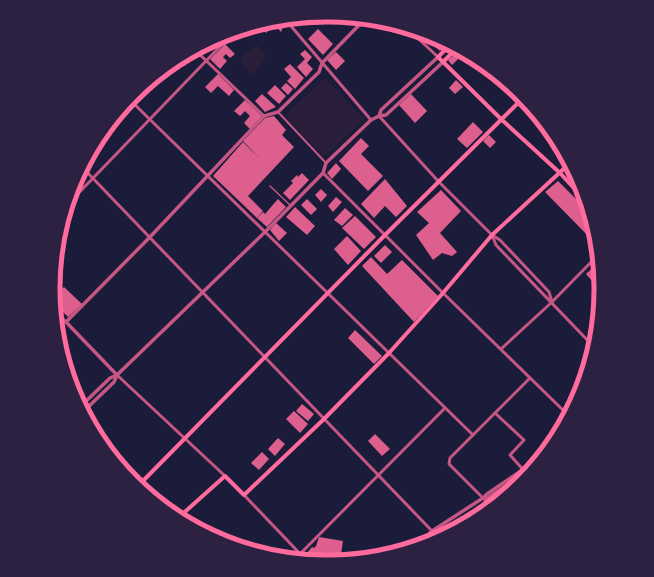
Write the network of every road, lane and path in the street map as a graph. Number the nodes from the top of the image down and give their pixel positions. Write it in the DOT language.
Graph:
graph roads {
  1 [pos="290,24"];
  2 [pos="360,24"];
  3 [pos="417,38"];
  4 [pos="223,43"];
  5 [pos="446,49"];
  6 [pos="452,53"];
  7 [pos="200,54"];
  8 [pos="438,57"];
  9 [pos="206,60"];
  10 [pos="443,62"];
  11 [pos="322,63"];
  12 [pos="518,103"];
  13 [pos="135,105"];
  14 [pos="278,112"];
  15 [pos="264,116"];
  16 [pos="379,116"];
  17 [pos="150,119"];
  18 [pos="371,120"];
  19 [pos="502,120"];
  20 [pos="326,163"];
  21 [pos="565,168"];
  22 [pos="87,172"];
  23 [pos="323,173"];
  24 [pos="560,173"];
  25 [pos="208,176"];
  26 [pos="93,178"];
  27 [pos="438,181"];
  28 [pos="270,186"];
  29 [pos="573,187"];
  30 [pos="79,193"];
  31 [pos="291,206"];
  32 [pos="265,232"];
  33 [pos="385,235"];
  34 [pos="492,235"];
  35 [pos="150,237"];
  36 [pos="518,259"];
  37 [pos="592,261"];
  38 [pos="514,263"];
  39 [pos="537,279"];
  40 [pos="532,283"];
  41 [pos="203,292"];
  42 [pos="327,293"];
  43 [pos="443,293"];
  44 [pos="552,302"];
  45 [pos="62,318"];
  46 [pos="66,322"];
  47 [pos="588,340"];
  48 [pos="501,349"];
  49 [pos="389,353"];
  50 [pos="265,357"];
  51 [pos="117,375"];
  52 [pos="530,378"];
  53 [pos="86,401"];
  54 [pos="88,407"];
  55 [pos="445,408"];
  56 [pos="564,410"];
  57 [pos="495,412"];
  58 [pos="324,419"];
  59 [pos="473,435"];
  60 [pos="186,438"];
  61 [pos="522,469"];
  62 [pos="378,475"];
  63 [pos="225,476"];
  64 [pos="143,481"];
  65 [pos="509,483"];
  66 [pos="244,495"];
  67 [pos="483,498"];
  68 [pos="487,502"];
  69 [pos="184,513"];
  70 [pos="432,531"];
  71 [pos="427,536"];
  72 [pos="300,554"];
  1 -- 11 [label="street"];
  2 -- 11 [label="street"];
  3 -- 8 [label="street"];
  4 -- 9 [label="street"];
  5 -- 8 [label="main road"];
  6 -- 10 [label="main road"];
  7 -- 9 [label="street"];
  8 -- 10 [label="main road"];
  8 -- 16 [label="street"];
  9 -- 15 [label="street"];
  9 -- 17 [label="street"];
  10 -- 16 [label="street"];
  10 -- 19 [label="main road"];
  11 -- 14 [label="street"];
  11 -- 18 [label="street"];
  12 -- 19 [label="main road"];
  13 -- 17 [label="street"];
  14 -- 15 [label="street"];
  14 -- 20 [label="street"];
  15 -- 25 [label="street"];
  16 -- 18 [label="street"];
  16 -- 27 [label="street"];
  17 -- 25 [label="street"];
  17 -- 26 [label="street"];
  18 -- 20 [label="street"];
  19 -- 24 [label="main road"];
  19 -- 27 [label="main road"];
  20 -- 23 [label="street"];
  21 -- 24 [label="main road"];
  22 -- 26 [label="street"];
  23 -- 31 [label="street"];
  23 -- 33 [label="street"];
  24 -- 29 [label="main road"];
  24 -- 34 [label="main road"];
  25 -- 32 [label="street"];
  25 -- 35 [label="street"];
  26 -- 30 [label="street"];
  26 -- 35 [label="street"];
  27 -- 33 [label="main road"];
  27 -- 34 [label="street"];
  28 -- 31 [label="lane"];
  31 -- 32 [label="street"];
  32 -- 41 [label="street"];
  32 -- 42 [label="street"];
  33 -- 42 [label="main road"];
  33 -- 43 [label="street"];
  34 -- 36 [label="street"];
  34 -- 38 [label="street"];
  34 -- 43 [label="main road"];
  35 -- 41 [label="street"];
  35 -- 46 [label="street"];
  36 -- 38 [label="street"];
  36 -- 39 [label="street"];
  37 -- 44 [label="street"];
  38 -- 40 [label="street"];
  39 -- 40 [label="street"];
  39 -- 44 [label="street"];
  40 -- 44 [label="street"];
  41 -- 50 [label="street"];
  41 -- 51 [label="street"];
  42 -- 49 [label="street"];
  42 -- 50 [label="main road"];
  43 -- 48 [label="street"];
  43 -- 49 [label="main road"];
  44 -- 47 [label="street"];
  44 -- 48 [label="street"];
  45 -- 46 [label="street"];
  46 -- 51 [label="street"];
  48 -- 52 [label="street"];
  49 -- 55 [label="street"];
  49 -- 58 [label="main road"];
  50 -- 58 [label="street"];
  50 -- 60 [label="main road"];
  51 -- 53 [label="street"];
  51 -- 54 [label="street"];
  51 -- 60 [label="street"];
  52 -- 56 [label="street"];
  52 -- 57 [label="street"];
  55 -- 59 [label="street"];
  55 -- 62 [label="street"];
  57 -- 59 [label="street"];
  57 -- 61 [label="street"];
  58 -- 62 [label="street"];
  58 -- 66 [label="main road"];
  59 -- 67 [label="street"];
  60 -- 63 [label="street"];
  60 -- 64 [label="main road"];
  62 -- 70 [label="street"];
  62 -- 72 [label="street"];
  63 -- 66 [label="main road"];
  63 -- 69 [label="main road"];
  65 -- 67 [label="street"];
  66 -- 72 [label="street"];
  67 -- 68 [label="street"];
  67 -- 70 [label="street"];
  70 -- 71 [label="street"];
}
